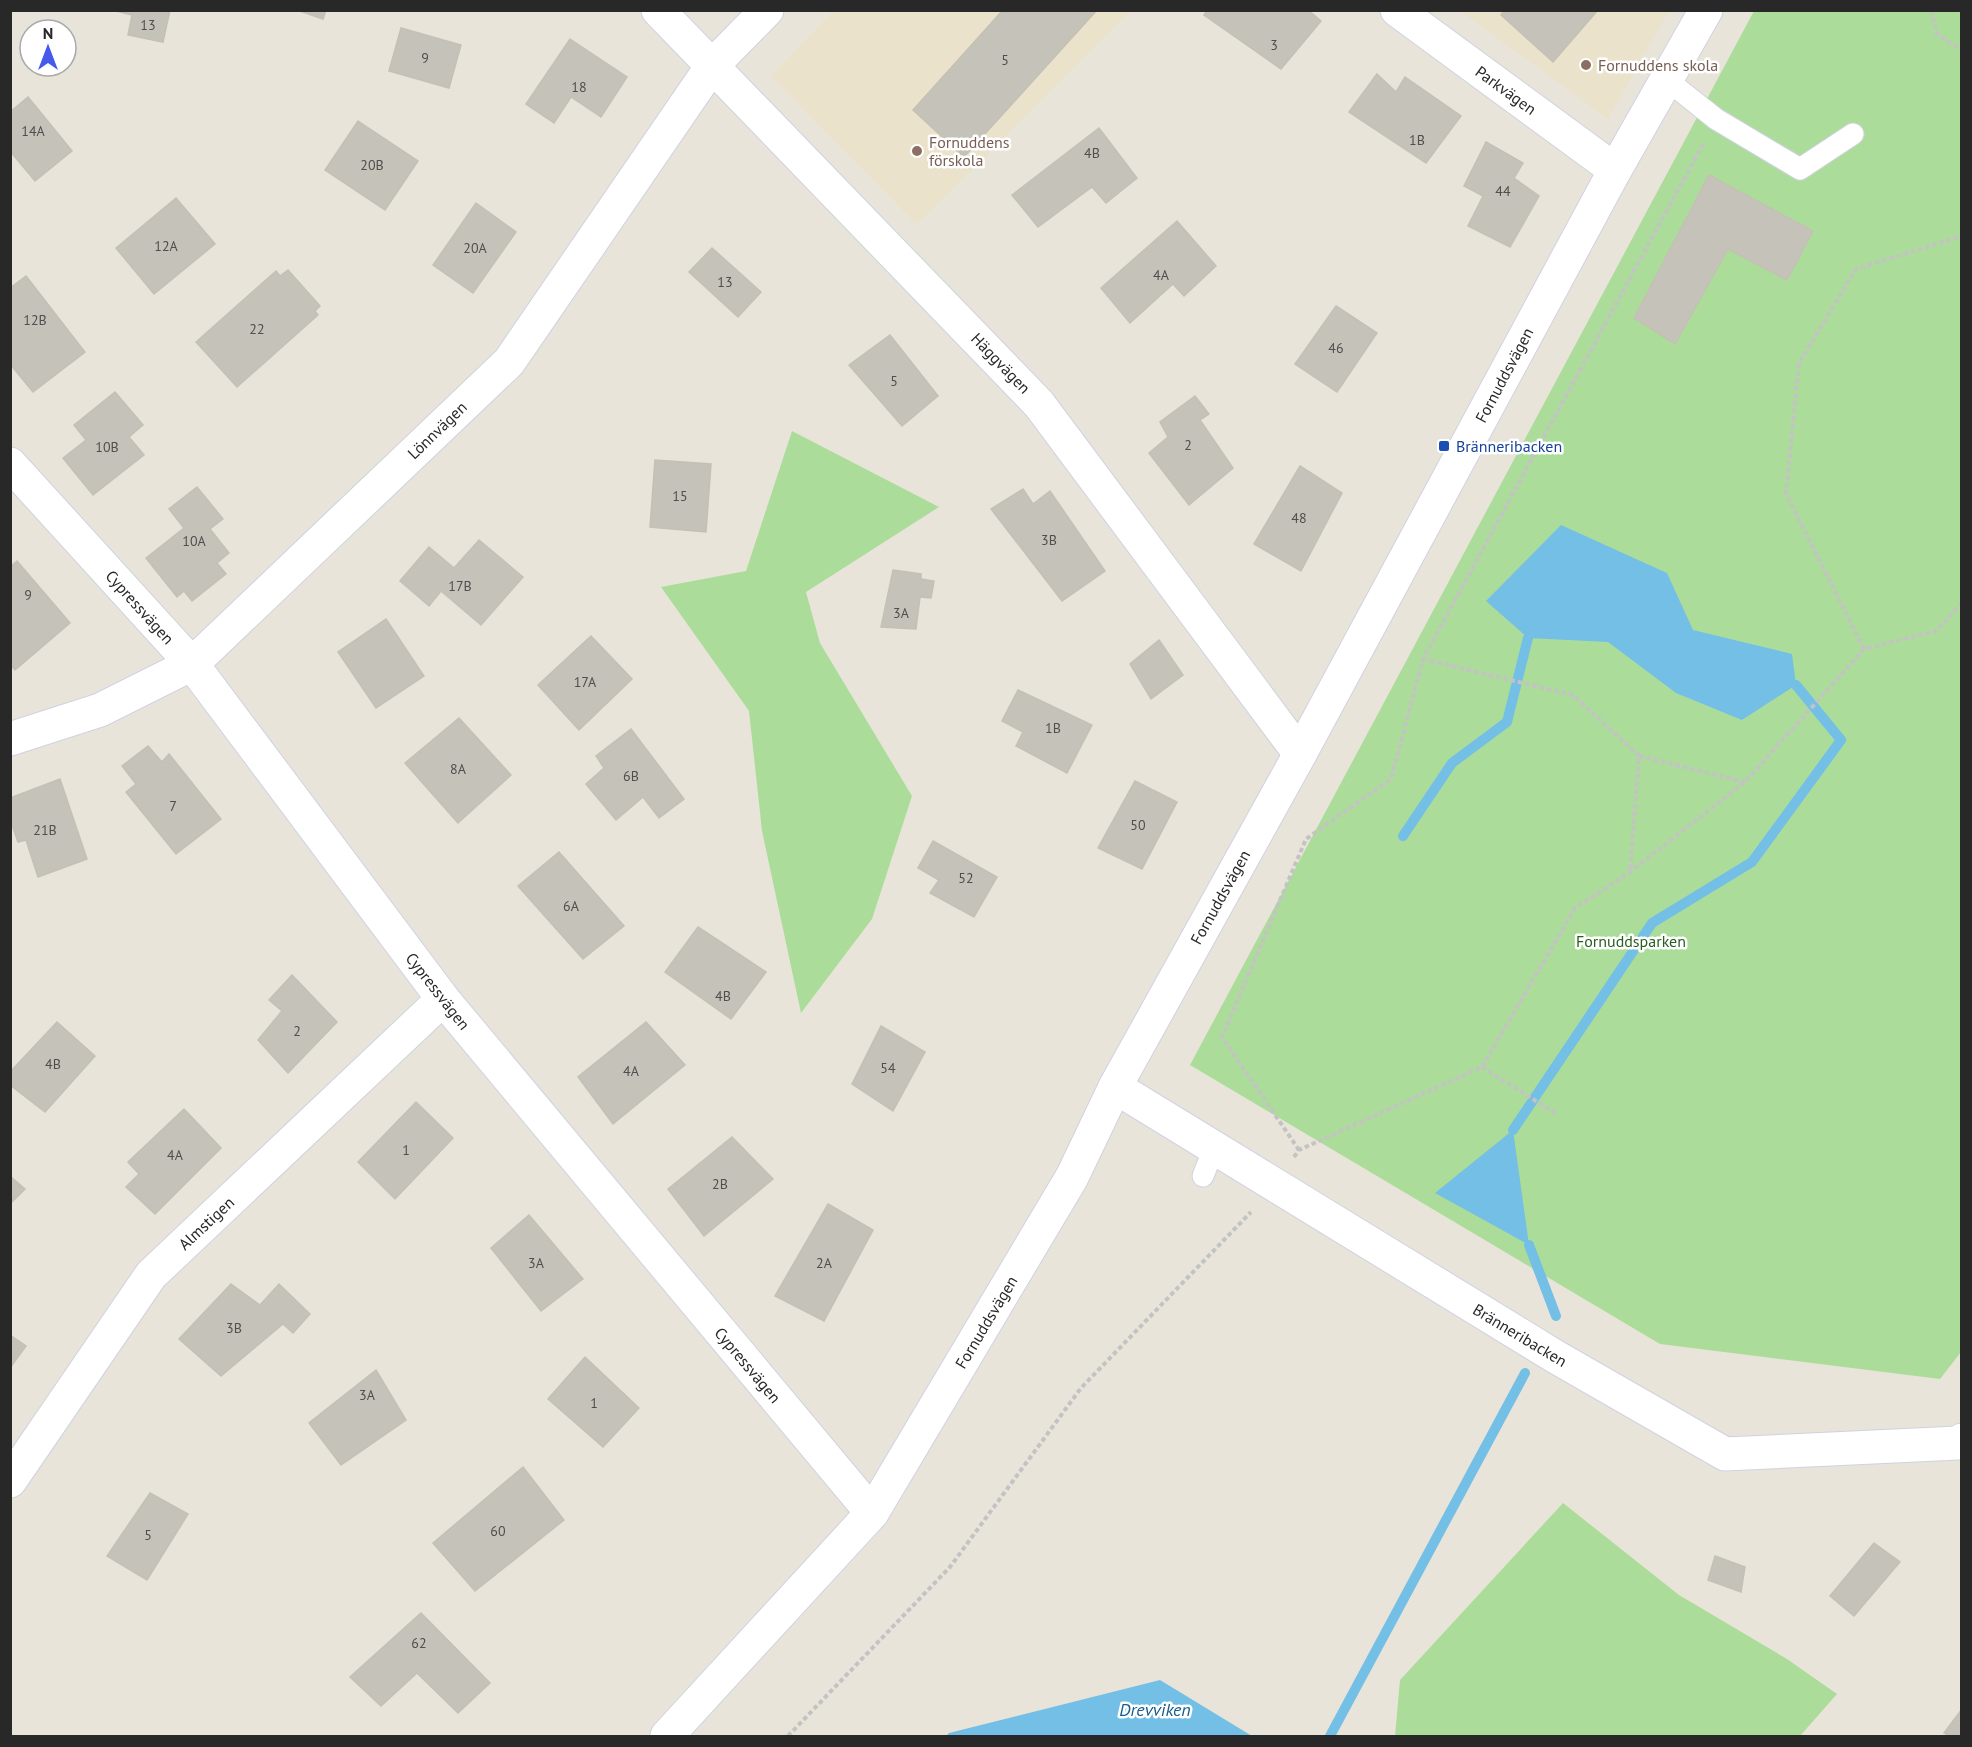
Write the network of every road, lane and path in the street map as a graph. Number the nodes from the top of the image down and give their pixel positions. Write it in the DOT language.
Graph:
graph roads {
  1 [pos="658,10"];
  2 [pos="767,10"];
  3 [pos="1397,10"];
  4 [pos="1706,10"];
  5 [pos="1931,10"];
  6 [pos="1962,51"];
  7 [pos="712,66"];
  8 [pos="1667,80"];
  9 [pos="1716,119"];
  10 [pos="1853,134"];
  11 [pos="1615,170"];
  12 [pos="1962,236"];
  13 [pos="10,464"];
  14 [pos="1962,603"];
  15 [pos="1864,649"];
  16 [pos="1423,659"];
  17 [pos="192,664"];
  18 [pos="1797,723"];
  19 [pos="10,739"];
  20 [pos="1300,754"];
  21 [pos="1639,756"];
  22 [pos="1745,782"];
  23 [pos="1630,872"];
  24 [pos="443,999"];
  25 [pos="1482,1067"];
  26 [pos="1115,1087"];
  27 [pos="1558,1114"];
  28 [pos="1299,1150"];
  29 [pos="1962,1440"];
  30 [pos="10,1481"];
  31 [pos="872,1513"];
  32 [pos="667,1737"];
  1 -- 7 [label="street, Häggvägen"];
  2 -- 7 [label="street, Lönnvägen"];
  3 -- 11 [label="street, Parkvägen"];
  4 -- 8 [label="street, Fornuddsvägen"];
  5 -- 6 [label="path"];
  7 -- 17 [label="street, Lönnvägen"];
  7 -- 20 [label="street, Häggvägen"];
  8 -- 9 [label="lane"];
  8 -- 11 [label="street, Fornuddsvägen"];
  9 -- 10 [label="lane"];
  9 -- 16 [label="path"];
  11 -- 20 [label="street, Fornuddsvägen"];
  12 -- 15 [label="path"];
  13 -- 17 [label="street, Cypressvägen"];
  14 -- 15 [label="path"];
  15 -- 18 [label="path"];
  16 -- 21 [label="path"];
  16 -- 28 [label="path"];
  17 -- 19 [label="street, Lönnvägen"];
  17 -- 24 [label="street, Cypressvägen"];
  20 -- 26 [label="street, Fornuddsvägen"];
  21 -- 22 [label="path"];
  21 -- 23 [label="path"];
  24 -- 30 [label="street, Almstigen"];
  24 -- 31 [label="street, Cypressvägen"];
  25 -- 27 [label="path"];
  26 -- 29 [label="street, Bränneribacken"];
  26 -- 31 [label="street, Fornuddsvägen"];
  31 -- 32 [label="street, Fornuddsvägen"];
}
